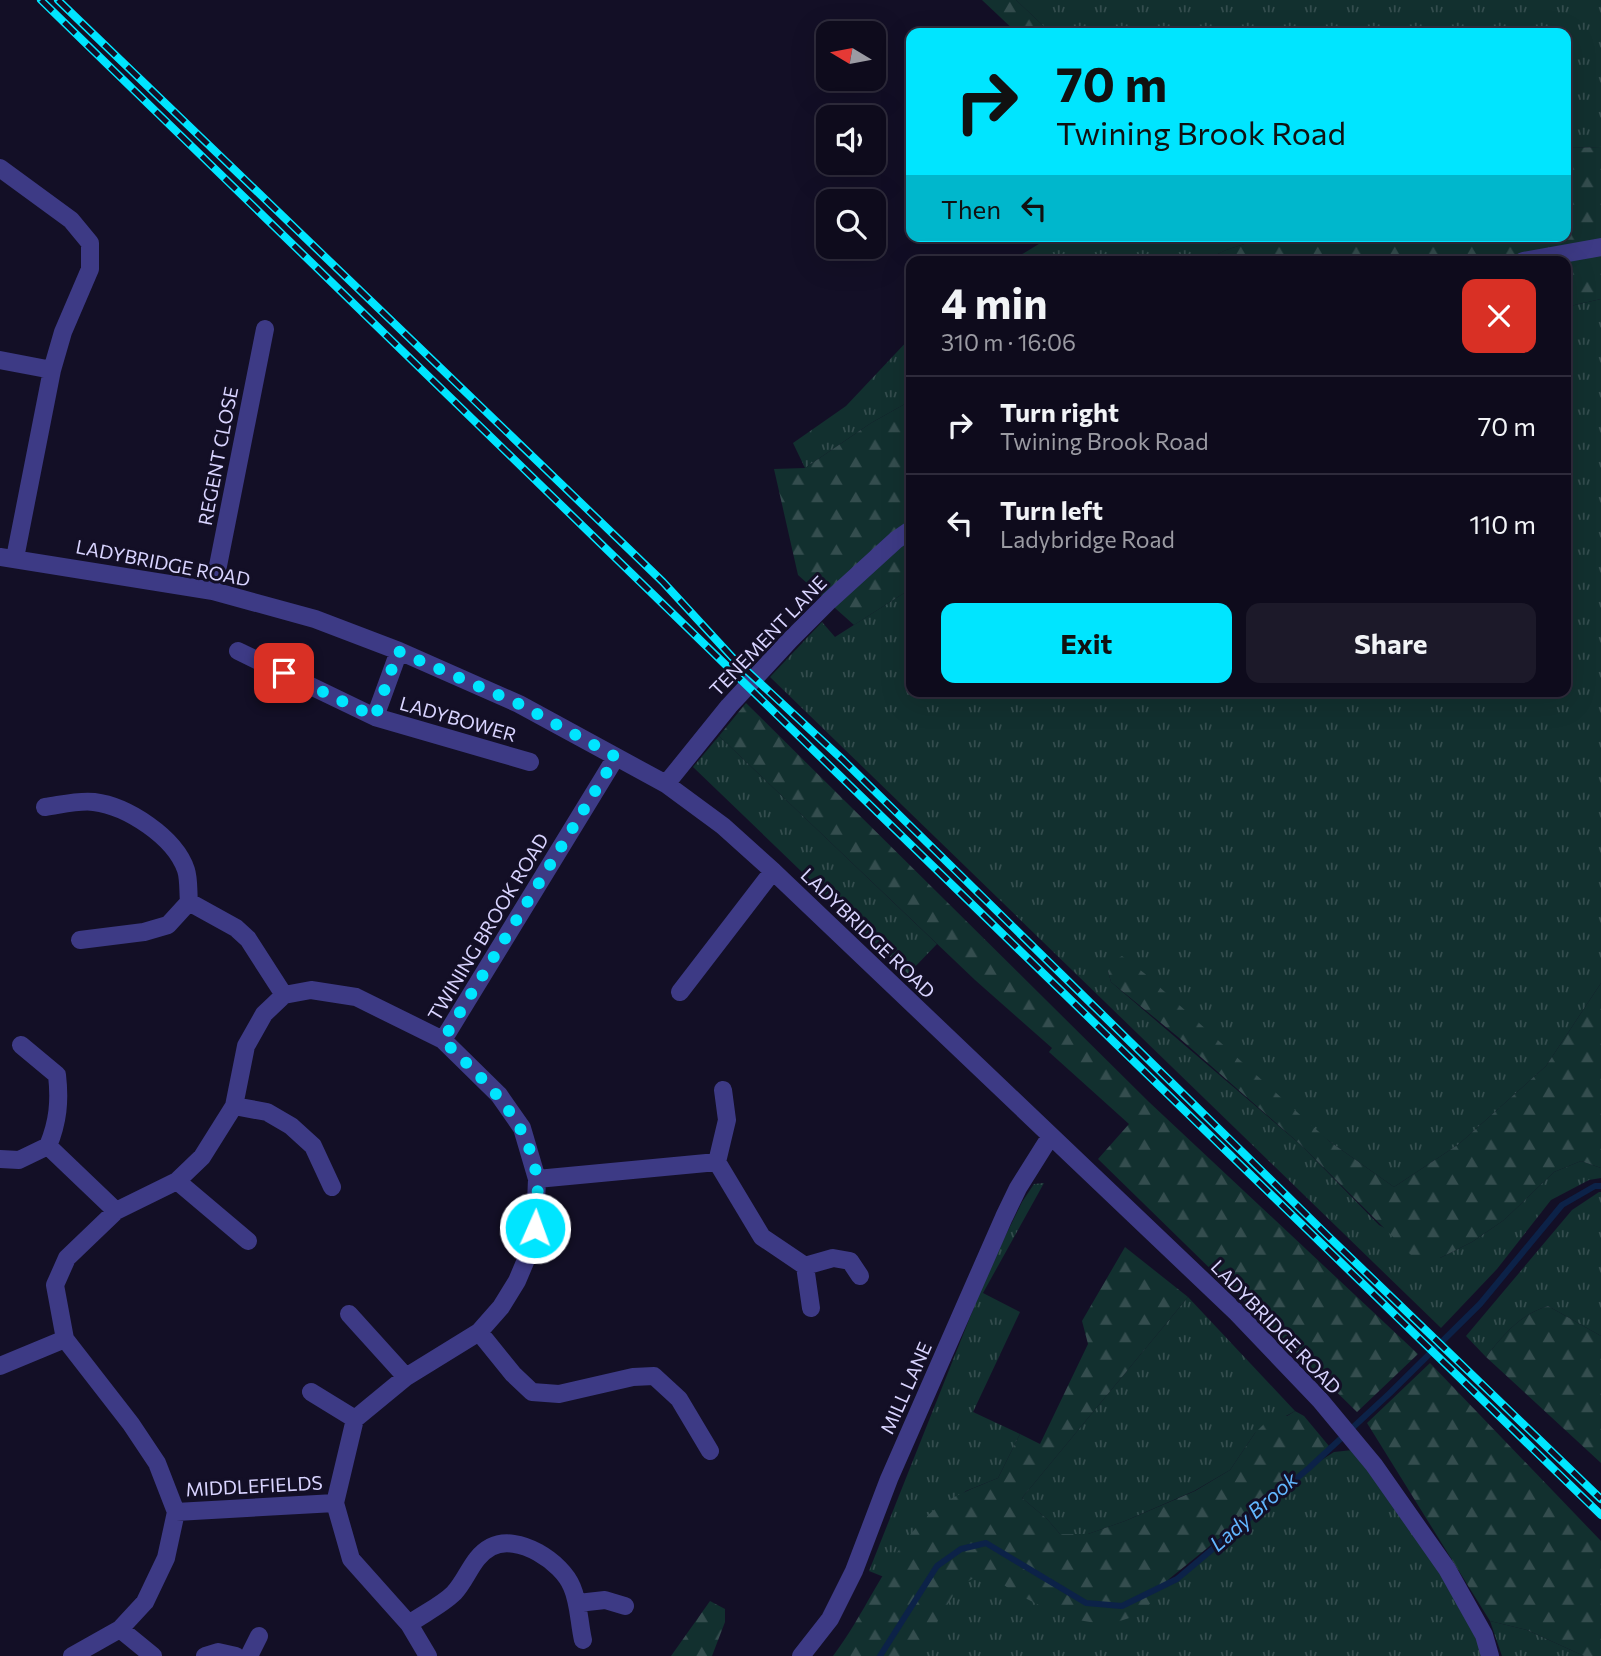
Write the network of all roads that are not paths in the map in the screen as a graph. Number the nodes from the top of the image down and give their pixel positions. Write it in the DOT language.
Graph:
graph roads {
  1 [pos="0,167"];
  2 [pos="1601,247"];
  3 [pos="1551,256"];
  4 [pos="265,330"];
  5 [pos="0,360"];
  6 [pos="52,370"];
  7 [pos="906,533"];
  8 [pos="8,557"];
  9 [pos="213,591"];
  10 [pos="398,651"];
  11 [pos="238,652"];
  12 [pos="375,717"];
  13 [pos="616,757"];
  14 [pos="530,762"];
  15 [pos="666,783"];
  16 [pos="46,807"];
  17 [pos="773,871"];
  18 [pos="189,902"];
  19 [pos="80,940"];
  20 [pos="680,992"];
  21 [pos="284,995"];
  22 [pos="443,1040"];
  23 [pos="21,1045"];
  24 [pos="723,1090"];
  25 [pos="234,1106"];
  26 [pos="1051,1137"];
  27 [pos="48,1146"];
  28 [pos="0,1159"];
  29 [pos="717,1162"];
  30 [pos="537,1179"];
  31 [pos="177,1181"];
  32 [pos="332,1187"];
  33 [pos="116,1211"];
  34 [pos="248,1241"];
  35 [pos="805,1266"];
  36 [pos="860,1276"];
  37 [pos="811,1308"];
  38 [pos="349,1314"];
  39 [pos="479,1332"];
  40 [pos="65,1339"];
  41 [pos="0,1366"];
  42 [pos="405,1377"];
  43 [pos="311,1392"];
  44 [pos="355,1419"];
  45 [pos="710,1451"];
  46 [pos="335,1503"];
  47 [pos="176,1512"];
  48 [pos="578,1603"];
  49 [pos="625,1606"];
  50 [pos="409,1624"];
  51 [pos="120,1629"];
  52 [pos="260,1636"];
  53 [pos="583,1640"];
  54 [pos="72,1656"];
  55 [pos="153,1656"];
  56 [pos="205,1656"];
  57 [pos="236,1656"];
  58 [pos="249,1656"];
  59 [pos="428,1656"];
  60 [pos="801,1656"];
  61 [pos="1490,1656"];
  1 -- 6 [label="street"];
  2 -- 3 [label="street"];
  4 -- 9 [label="street, REGENT CLOSE"];
  5 -- 6 [label="street"];
  6 -- 8 [label="street"];
  7 -- 15 [label="street, TENEMENT LANE"];
  8 -- 9 [label="street, LADYBRIDGE ROAD"];
  9 -- 10 [label="street, LADYBRIDGE ROAD"];
  10 -- 12 [label="street, LADYBOWER"];
  10 -- 13 [label="street, LADYBRIDGE ROAD"];
  11 -- 12 [label="street, LADYBOWER"];
  12 -- 14 [label="street, LADYBOWER"];
  13 -- 15 [label="street, LADYBRIDGE ROAD"];
  13 -- 22 [label="street, TWINING BROOK ROAD"];
  15 -- 17 [label="street, LADYBRIDGE ROAD"];
  16 -- 18 [label="street"];
  17 -- 20 [label="street"];
  17 -- 26 [label="street, LADYBRIDGE ROAD"];
  18 -- 19 [label="street"];
  18 -- 21 [label="street"];
  21 -- 22 [label="street"];
  21 -- 25 [label="street"];
  22 -- 30 [label="street, TWINING BROOK ROAD"];
  23 -- 27 [label="street"];
  24 -- 29 [label="street"];
  25 -- 31 [label="street"];
  25 -- 32 [label="street"];
  26 -- 60 [label="street, MILL LANE"];
  26 -- 61 [label="street, LADYBRIDGE ROAD"];
  27 -- 28 [label="street"];
  27 -- 33 [label="street"];
  29 -- 30 [label="street"];
  29 -- 35 [label="street"];
  30 -- 39 [label="street, TWINING BROOK ROAD"];
  31 -- 33 [label="street"];
  31 -- 34 [label="street"];
  33 -- 40 [label="street"];
  35 -- 36 [label="street"];
  35 -- 37 [label="street"];
  38 -- 42 [label="street"];
  39 -- 42 [label="street, TWINING BROOK ROAD"];
  39 -- 45 [label="street"];
  40 -- 41 [label="street"];
  40 -- 47 [label="street"];
  42 -- 44 [label="street, TWINING BROOK ROAD"];
  43 -- 44 [label="street"];
  44 -- 46 [label="street"];
  46 -- 47 [label="street, MIDDLEFIELDS"];
  46 -- 50 [label="street"];
  47 -- 51 [label="street"];
  48 -- 49 [label="street"];
  48 -- 50 [label="street"];
  48 -- 53 [label="street"];
  50 -- 59 [label="street"];
  51 -- 54 [label="street"];
  51 -- 55 [label="street"];
  52 -- 58 [label="street"];
  56 -- 57 [label="street"];
}
